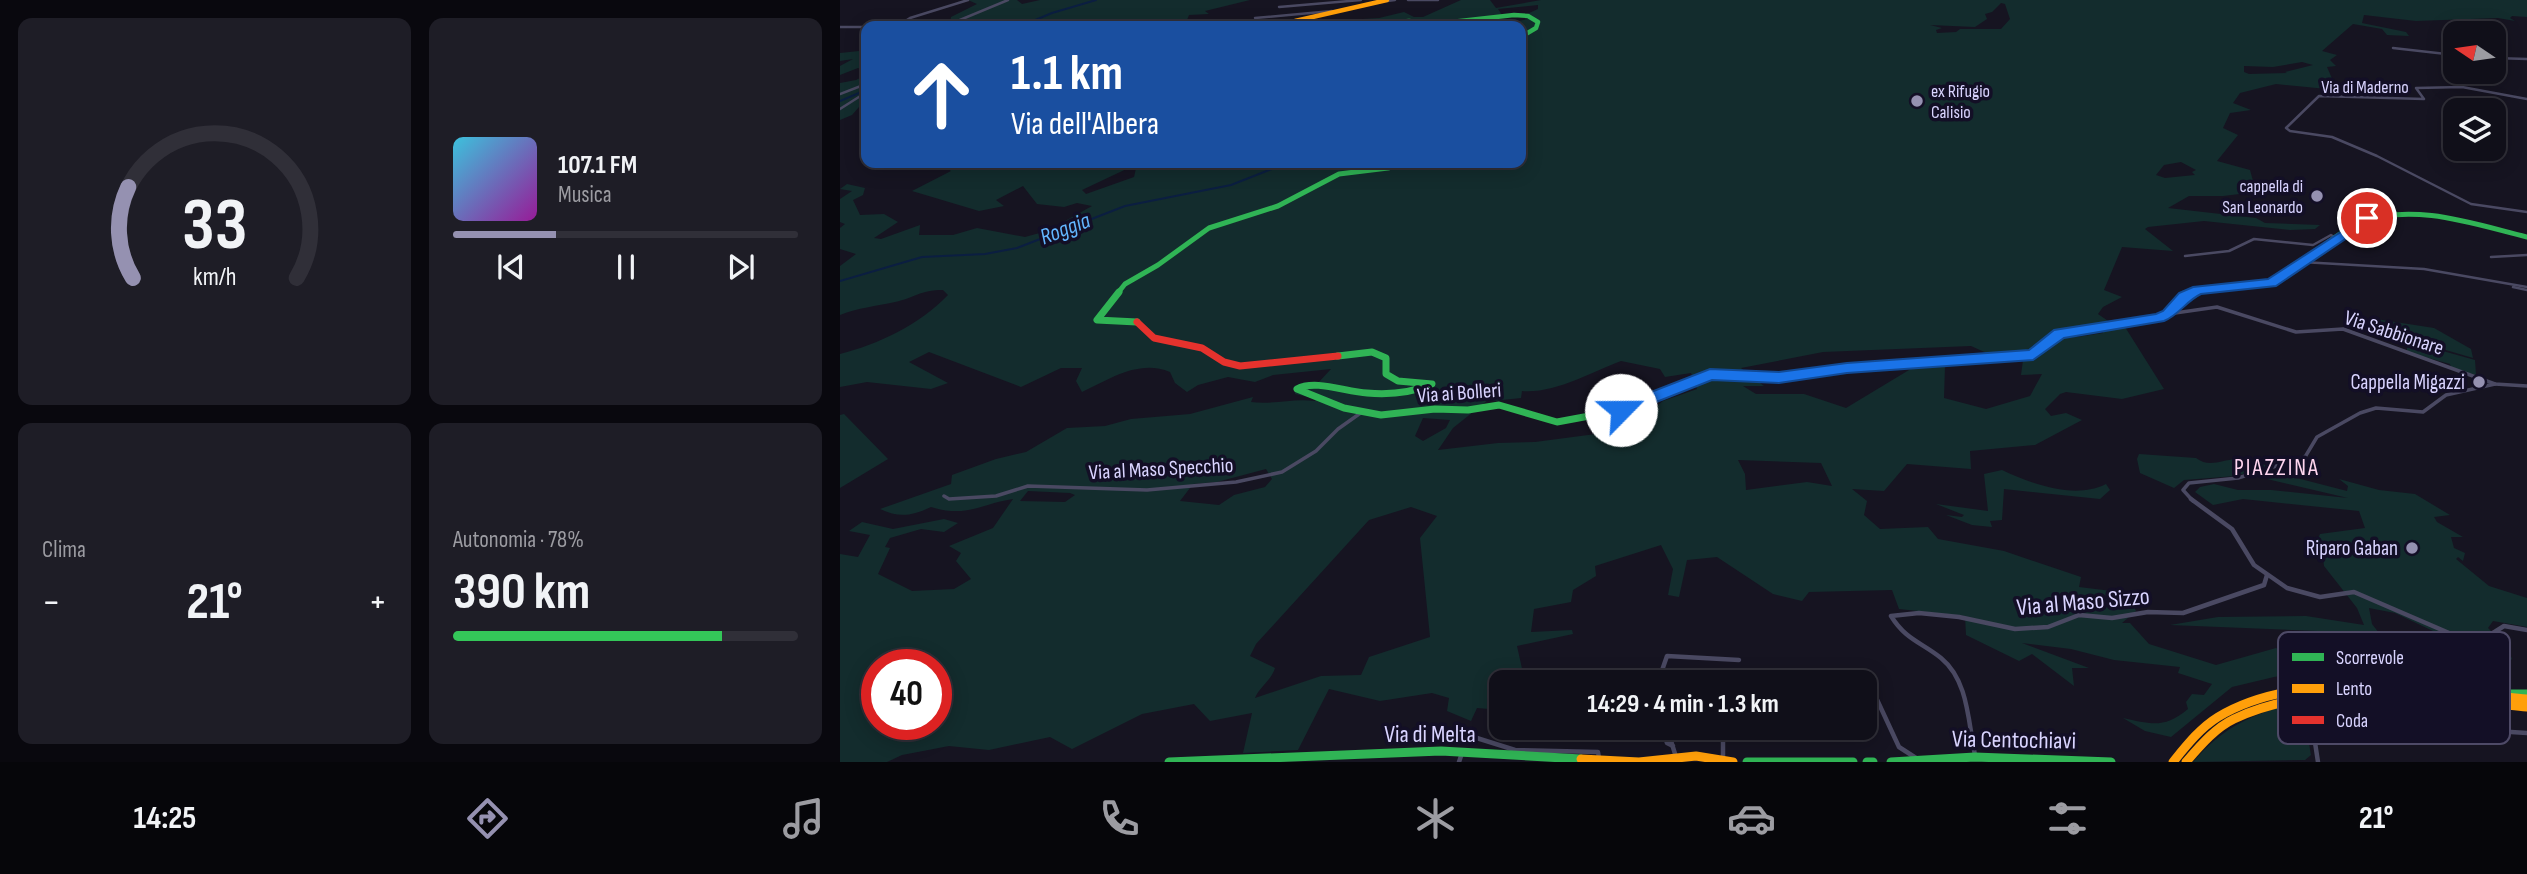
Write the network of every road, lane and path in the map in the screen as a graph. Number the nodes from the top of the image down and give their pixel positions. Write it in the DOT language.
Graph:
graph roads {
  1 [pos="968,0"];
  2 [pos="1008,0"];
  3 [pos="1361,0"];
  4 [pos="1386,0"];
  5 [pos="1395,0"];
  6 [pos="1408,0"];
  7 [pos="1438,0"];
  8 [pos="1279,7"];
  9 [pos="1340,11"];
  10 [pos="1255,19"];
  11 [pos="905,21"];
  12 [pos="957,21"];
  13 [pos="1295,21"];
  14 [pos="1460,21"];
  15 [pos="840,27"];
  16 [pos="861,27"];
  17 [pos="1526,34"];
  18 [pos="2393,48"];
  19 [pos="2443,54"];
  20 [pos="2506,58"];
  21 [pos="2527,59"];
  22 [pos="861,90"];
  23 [pos="861,92"];
  24 [pos="840,94"];
  25 [pos="2527,99"];
  26 [pos="840,109"];
  27 [pos="1388,168"];
  28 [pos="2527,212"];
  29 [pos="2527,237"];
  30 [pos="2336,238"];
  31 [pos="2527,255"];
  32 [pos="2185,256"];
  33 [pos="2491,257"];
  34 [pos="2302,262"];
  35 [pos="2527,289"];
  36 [pos="2168,314"];
  37 [pos="2495,384"];
  38 [pos="2527,386"];
  39 [pos="1362,412"];
  40 [pos="944,496"];
  41 [pos="2267,575"];
  42 [pos="2527,630"];
  43 [pos="2447,632"];
  44 [pos="2492,632"];
  45 [pos="1739,660"];
  46 [pos="1662,670"];
  47 [pos="2278,692"];
  48 [pos="1877,700"];
  49 [pos="2278,702"];
  50 [pos="1464,734"];
  51 [pos="1670,740"];
  52 [pos="1723,740"];
  53 [pos="2314,744"];
  54 [pos="1463,751"];
  55 [pos="1675,757"];
  56 [pos="1976,757"];
  57 [pos="1287,759"];
  58 [pos="2175,759"];
  59 [pos="1219,760"];
  60 [pos="1599,760"];
  61 [pos="1723,760"];
  62 [pos="1918,760"];
  63 [pos="1905,761"];
  64 [pos="2187,761"];
  65 [pos="1169,762"];
  66 [pos="1459,762"];
  67 [pos="1733,762"];
  68 [pos="1747,762"];
  69 [pos="1836,762"];
  70 [pos="1853,762"];
  71 [pos="1867,762"];
  72 [pos="1873,762"];
  73 [pos="1891,762"];
  74 [pos="2111,762"];
  75 [pos="2318,762"];
  1 -- 11 [label="street"];
  2 -- 12 [label="street"];
  3 -- 8 [label="street"];
  4 -- 5 [label="street"];
  4 -- 9 [label="main road"];
  6 -- 7 [label="street"];
  9 -- 10 [label="street"];
  9 -- 13 [label="main road"];
  14 -- 17 [label="main road"];
  15 -- 16 [label="street"];
  18 -- 19 [label="street"];
  20 -- 21 [label="street"];
  22 -- 24 [label="street"];
  23 -- 26 [label="street"];
  25 -- 28 [label="street, Via di Maderno"];
  27 -- 39 [label="main road, Via ai Bolleri"];
  29 -- 30 [label="main road"];
  30 -- 32 [label="street"];
  30 -- 34 [label="main road"];
  31 -- 33 [label="street"];
  34 -- 35 [label="street"];
  34 -- 36 [label="main road"];
  36 -- 37 [label="street, Via Sabbionare"];
  36 -- 39 [label="main road, Via ai Bolleri"];
  37 -- 38 [label="street, Via Sabbionare"];
  37 -- 41 [label="street"];
  39 -- 40 [label="street, Via al Maso Specchio"];
  41 -- 43 [label="street"];
  41 -- 56 [label="street, Via al Maso Sizzo"];
  42 -- 44 [label="street"];
  45 -- 46 [label="street"];
  47 -- 58 [label="main road"];
  48 -- 62 [label="street"];
  49 -- 64 [label="main road"];
  50 -- 60 [label="street"];
  51 -- 55 [label="street"];
  52 -- 61 [label="street"];
  53 -- 75 [label="street"];
  54 -- 57 [label="main road, Via di Melta"];
  54 -- 60 [label="main road, Via di Melta"];
  54 -- 66 [label="street"];
  55 -- 60 [label="main road, Via di Melta"];
  55 -- 61 [label="main road, Via di Melta"];
  56 -- 62 [label="main road, Via Centochiavi"];
  56 -- 74 [label="main road, Via Centochiavi"];
  57 -- 59 [label="main road, Via di Melta"];
  59 -- 65 [label="main road, Via di Melta"];
  61 -- 67 [label="main road, Via di Melta"];
  62 -- 63 [label="main road, Via Centochiavi"];
  63 -- 73 [label="main road, Via Centochiavi"];
  68 -- 69 [label="main road"];
  69 -- 70 [label="main road"];
  71 -- 72 [label="main road"];
}
